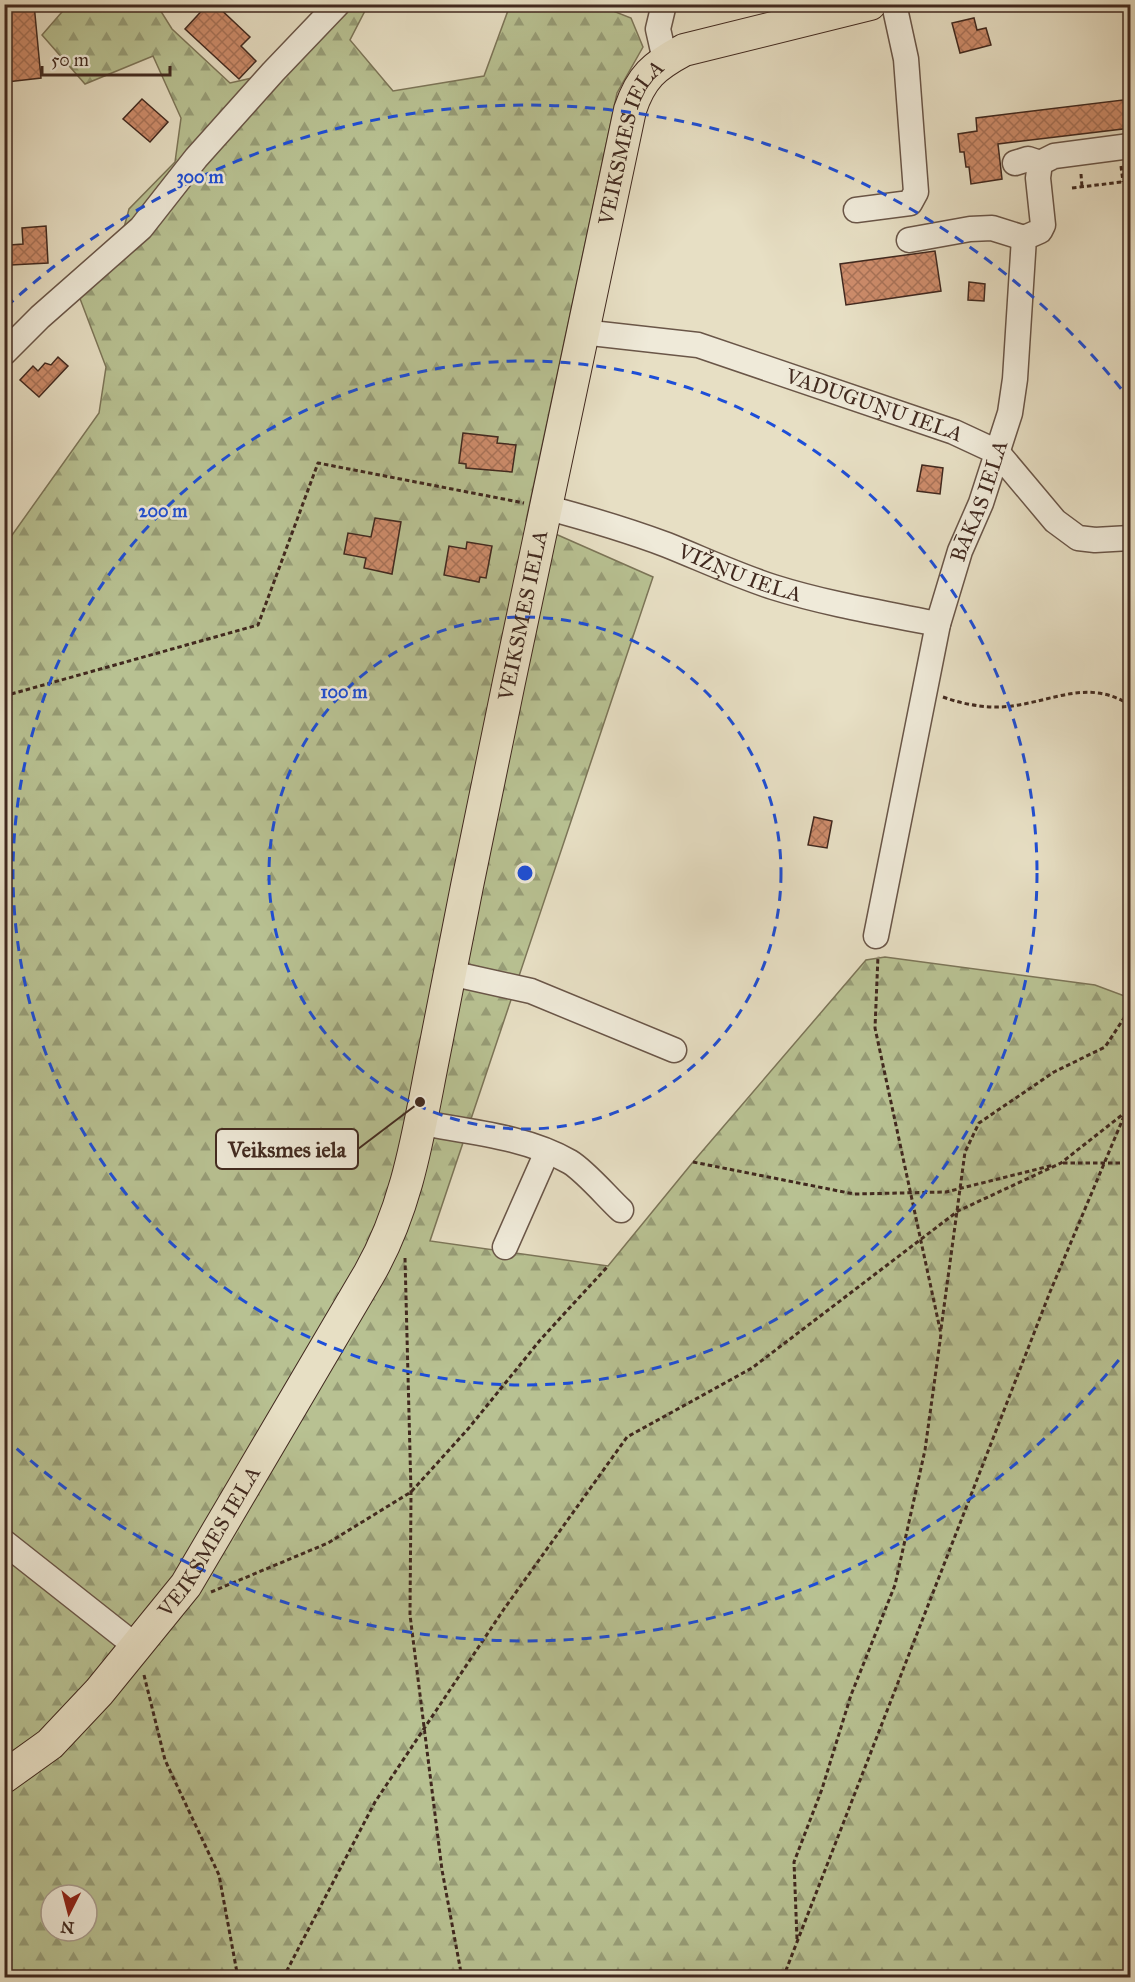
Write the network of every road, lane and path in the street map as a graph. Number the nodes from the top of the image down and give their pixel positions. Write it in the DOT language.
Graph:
graph roads {
  1 [pos="338,4"];
  2 [pos="870,4"];
  3 [pos="894,4"];
  4 [pos="659,7"];
  5 [pos="665,60"];
  6 [pos="1131,146"];
  7 [pos="1040,163"];
  8 [pos="1015,164"];
  9 [pos="1131,181"];
  10 [pos="1072,188"];
  11 [pos="856,210"];
  12 [pos="1024,238"];
  13 [pos="909,240"];
  14 [pos="582,332"];
  15 [pos="4,353"];
  16 [pos="997,452"];
  17 [pos="545,507"];
  18 [pos="1131,538"];
  19 [pos="938,624"];
  20 [pos="925,690"];
  21 [pos="4,696"];
  22 [pos="1131,705"];
  23 [pos="876,936"];
  24 [pos="450,973"];
  25 [pos="1131,1009"];
  26 [pos="674,1050"];
  27 [pos="1131,1102"];
  28 [pos="1127,1111"];
  29 [pos="422,1123"];
  30 [pos="547,1152"];
  31 [pos="693,1162"];
  32 [pos="1061,1163"];
  33 [pos="1105,1163"];
  34 [pos="1131,1163"];
  35 [pos="961,1188"];
  36 [pos="910,1193"];
  37 [pos="621,1210"];
  38 [pos="958,1211"];
  39 [pos="920,1239"];
  40 [pos="505,1246"];
  41 [pos="405,1256"];
  42 [pos="608,1266"];
  43 [pos="941,1334"];
  44 [pos="411,1492"];
  45 [pos="4,1542"];
  46 [pos="211,1592"];
  47 [pos="137,1647"];
  48 [pos="424,1729"];
  49 [pos="4,1777"];
  50 [pos="796,1939"];
  51 [pos="238,1977"];
  52 [pos="283,1977"];
  53 [pos="462,1977"];
  54 [pos="783,1977"];
  1 -- 15 [label="street"];
  2 -- 5 [label="main road"];
  3 -- 11 [label="street"];
  4 -- 5 [label="street, VEIKSMES IELA"];
  5 -- 14 [label="main road, VEIKSMES IELA"];
  6 -- 7 [label="street"];
  7 -- 8 [label="street"];
  7 -- 12 [label="street"];
  9 -- 10 [label="path"];
  12 -- 13 [label="street"];
  12 -- 16 [label="street, BĀKAS IELA"];
  14 -- 16 [label="street, VADUGUŅU IELA"];
  14 -- 17 [label="main road, VEIKSMES IELA"];
  16 -- 18 [label="street, VADUGUŅU IELA"];
  16 -- 19 [label="street, BĀKAS IELA"];
  17 -- 19 [label="street, VIŽŅU IELA"];
  17 -- 21 [label="path"];
  17 -- 24 [label="main road, VEIKSMES IELA"];
  19 -- 20 [label="street, BĀKAS IELA"];
  20 -- 22 [label="path"];
  20 -- 23 [label="street, BĀKAS IELA"];
  23 -- 36 [label="path"];
  24 -- 26 [label="street"];
  24 -- 29 [label="main road, VEIKSMES IELA"];
  25 -- 35 [label="path"];
  27 -- 28 [label="path"];
  28 -- 32 [label="path"];
  28 -- 33 [label="path"];
  29 -- 30 [label="street"];
  29 -- 47 [label="main road, VEIKSMES IELA"];
  30 -- 37 [label="street"];
  30 -- 40 [label="street"];
  31 -- 36 [label="path"];
  32 -- 33 [label="path"];
  32 -- 35 [label="path"];
  32 -- 38 [label="path"];
  33 -- 34 [label="path"];
  33 -- 50 [label="path"];
  35 -- 36 [label="path"];
  35 -- 38 [label="path"];
  36 -- 39 [label="path"];
  38 -- 39 [label="path"];
  38 -- 43 [label="path"];
  39 -- 43 [label="path"];
  39 -- 48 [label="path"];
  41 -- 44 [label="path"];
  42 -- 44 [label="path"];
  43 -- 50 [label="path"];
  44 -- 46 [label="path"];
  44 -- 48 [label="path"];
  45 -- 47 [label="street"];
  47 -- 49 [label="main road, VEIKSMES IELA"];
  47 -- 51 [label="path"];
  48 -- 52 [label="path"];
  48 -- 53 [label="path"];
  50 -- 54 [label="path"];
}
